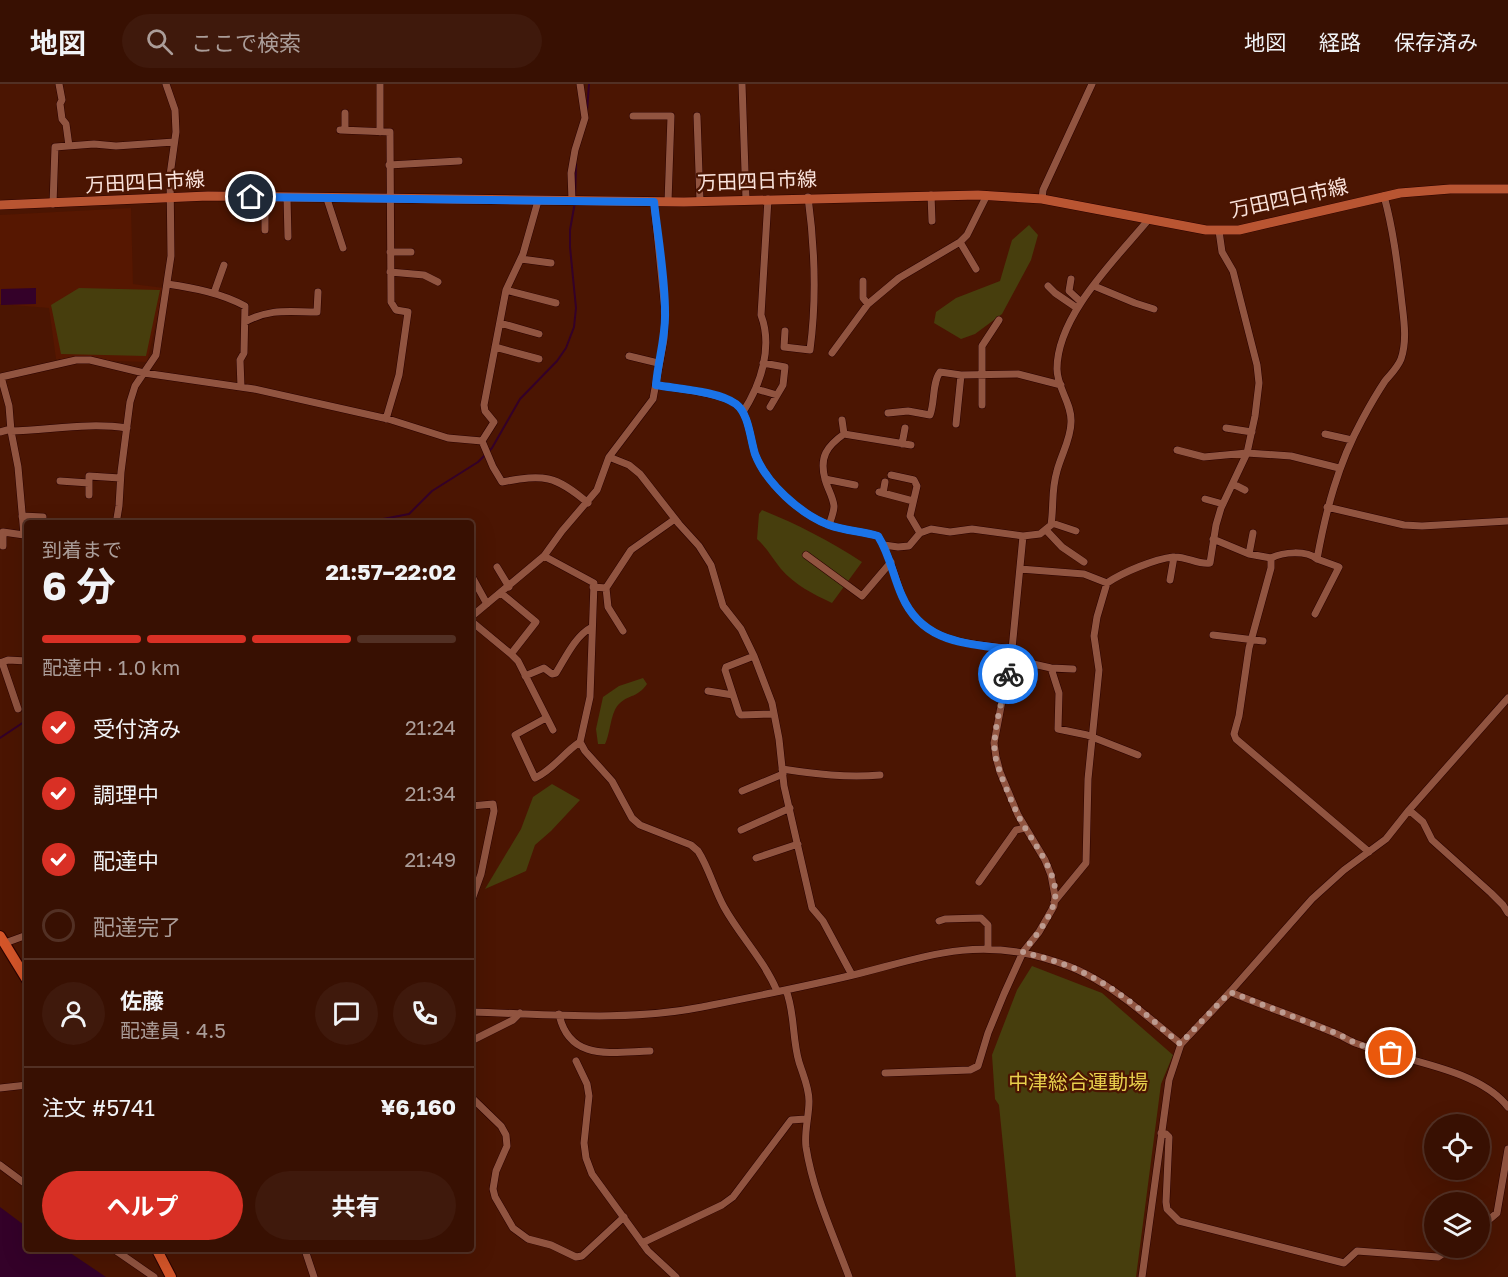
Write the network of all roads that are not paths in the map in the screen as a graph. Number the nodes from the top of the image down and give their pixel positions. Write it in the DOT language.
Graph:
graph roads {
  1 [pos="59,84"];
  2 [pos="166,84"];
  3 [pos="380,84"];
  4 [pos="580,84"];
  5 [pos="742,84"];
  6 [pos="1092,84"];
  7 [pos="345,113"];
  8 [pos="633,116"];
  9 [pos="697,116"];
  10 [pos="380,132"];
  11 [pos="174,142"];
  12 [pos="69,146"];
  13 [pos="459,161"];
  14 [pos="389,165"];
  15 [pos="1508,189"];
  16 [pos="931,195"];
  17 [pos="987,195"];
  18 [pos="1384,196"];
  19 [pos="171,197"];
  20 [pos="265,197"];
  21 [pos="287,197"];
  22 [pos="808,197"];
  23 [pos="327,199"];
  24 [pos="389,199"];
  25 [pos="768,199"];
  26 [pos="1042,199"];
  27 [pos="572,200"];
  28 [pos="746,200"];
  29 [pos="538,201"];
  30 [pos="700,201"];
  31 [pos="654,202"];
  32 [pos="668,202"];
  33 [pos="53,204"];
  34 [pos="0,205"];
  35 [pos="1149,219"];
  36 [pos="932,221"];
  37 [pos="265,230"];
  38 [pos="1219,231"];
  39 [pos="288,237"];
  40 [pos="960,242"];
  41 [pos="343,248"];
  42 [pos="390,252"];
  43 [pos="411,252"];
  44 [pos="521,259"];
  45 [pos="551,263"];
  46 [pos="224,265"];
  47 [pos="976,269"];
  48 [pos="390,272"];
  49 [pos="1071,279"];
  50 [pos="863,281"];
  51 [pos="438,282"];
  52 [pos="167,284"];
  53 [pos="1048,286"];
  54 [pos="1094,286"];
  55 [pos="506,290"];
  56 [pos="318,292"];
  57 [pos="214,293"];
  58 [pos="556,303"];
  59 [pos="868,304"];
  60 [pos="1079,305"];
  61 [pos="1154,309"];
  62 [pos="999,320"];
  63 [pos="245,322"];
  64 [pos="500,323"];
  65 [pos="785,331"];
  66 [pos="539,334"];
  67 [pos="495,347"];
  68 [pos="832,353"];
  69 [pos="629,356"];
  70 [pos="539,359"];
  71 [pos="658,363"];
  72 [pos="763,363"];
  73 [pos="144,373"];
  74 [pos="982,373"];
  75 [pos="961,375"];
  76 [pos="0,377"];
  77 [pos="656,385"];
  78 [pos="1061,385"];
  79 [pos="241,387"];
  80 [pos="756,389"];
  81 [pos="777,395"];
  82 [pos="982,405"];
  83 [pos="770,408"];
  84 [pos="743,412"];
  85 [pos="888,412"];
  86 [pos="386,419"];
  87 [pos="842,420"];
  88 [pos="956,424"];
  89 [pos="127,428"];
  90 [pos="905,428"];
  91 [pos="1226,429"];
  92 [pos="11,430"];
  93 [pos="0,432"];
  94 [pos="1252,432"];
  95 [pos="844,434"];
  96 [pos="1325,434"];
  97 [pos="1352,440"];
  98 [pos="482,441"];
  99 [pos="902,444"];
  100 [pos="911,445"];
  101 [pos="1177,450"];
  102 [pos="1247,453"];
  103 [pos="609,458"];
  104 [pos="1339,468"];
  105 [pos="120,478"];
  106 [pos="825,478"];
  107 [pos="60,481"];
  108 [pos="89,483"];
  109 [pos="1233,484"];
  110 [pos="855,485"];
  111 [pos="1245,490"];
  112 [pos="89,495"];
  113 [pos="1204,499"];
  114 [pos="913,501"];
  115 [pos="588,502"];
  116 [pos="1223,504"];
  117 [pos="1327,507"];
  118 [pos="22,516"];
  119 [pos="42,517"];
  120 [pos="675,519"];
  121 [pos="117,520"];
  122 [pos="1508,521"];
  123 [pos="1052,523"];
  124 [pos="829,525"];
  125 [pos="24,526"];
  126 [pos="1046,530"];
  127 [pos="1076,531"];
  128 [pos="2,532"];
  129 [pos="920,533"];
  130 [pos="1252,533"];
  131 [pos="24,536"];
  132 [pos="1023,536"];
  133 [pos="1213,539"];
  134 [pos="884,545"];
  135 [pos="3,546"];
  136 [pos="1249,554"];
  137 [pos="806,555"];
  138 [pos="544,556"];
  139 [pos="1174,557"];
  140 [pos="1271,558"];
  141 [pos="1317,559"];
  142 [pos="891,562"];
  143 [pos="1084,562"];
  144 [pos="497,567"];
  145 [pos="1020,569"];
  146 [pos="474,580"];
  147 [pos="1170,580"];
  148 [pos="1107,583"];
  149 [pos="509,587"];
  150 [pos="593,587"];
  151 [pos="606,588"];
  152 [pos="501,593"];
  153 [pos="488,604"];
  154 [pos="1316,614"];
  155 [pos="474,616"];
  156 [pos="474,622"];
  157 [pos="592,627"];
  158 [pos="623,631"];
  159 [pos="1212,635"];
  160 [pos="1251,639"];
  161 [pos="1263,641"];
  162 [pos="1012,650"];
  163 [pos="511,654"];
  164 [pos="754,656"];
  165 [pos="1011,659"];
  166 [pos="24,661"];
  167 [pos="1,663"];
  168 [pos="1051,668"];
  169 [pos="1073,669"];
  170 [pos="525,676"];
  171 [pos="708,691"];
  172 [pos="733,695"];
  173 [pos="1508,698"];
  174 [pos="18,709"];
  175 [pos="774,714"];
  176 [pos="546,717"];
  177 [pos="553,730"];
  178 [pos="1093,737"];
  179 [pos="580,742"];
  180 [pos="1138,755"];
  181 [pos="783,772"];
  182 [pos="880,775"];
  183 [pos="742,791"];
  184 [pos="474,806"];
  185 [pos="789,808"];
  186 [pos="1409,810"];
  187 [pos="1025,828"];
  188 [pos="741,830"];
  189 [pos="798,844"];
  190 [pos="1369,852"];
  191 [pos="756,858"];
  192 [pos="979,882"];
  193 [pos="474,894"];
  194 [pos="1054,902"];
  195 [pos="1508,914"];
  196 [pos="939,921"];
  197 [pos="24,935"];
  198 [pos="2,939"];
  199 [pos="988,948"];
  200 [pos="1023,952"];
  201 [pos="24,975"];
  202 [pos="852,975"];
  203 [pos="786,990"];
  204 [pos="777,991"];
  205 [pos="1230,992"];
  206 [pos="474,1012"];
  207 [pos="520,1013"];
  208 [pos="559,1014"];
  209 [pos="474,1040"];
  210 [pos="1180,1044"];
  211 [pos="650,1051"];
  212 [pos="576,1061"];
  213 [pos="885,1073"];
  214 [pos="24,1087"];
  215 [pos="0,1088"];
  216 [pos="474,1101"];
  217 [pos="1508,1107"];
  218 [pos="806,1119"];
  219 [pos="1161,1133"];
  220 [pos="1508,1149"];
  221 [pos="0,1165"];
  222 [pos="24,1183"];
  223 [pos="624,1217"];
  224 [pos="1490,1219"];
  225 [pos="642,1243"];
  226 [pos="118,1252"];
  227 [pos="158,1252"];
  228 [pos="306,1252"];
  229 [pos="1424,1256"];
  230 [pos="154,1277"];
  231 [pos="171,1277"];
  232 [pos="314,1277"];
  233 [pos="676,1277"];
  234 [pos="849,1277"];
  235 [pos="1142,1277"];
  1 -- 12 [label="street"];
  2 -- 11 [label="street"];
  3 -- 10 [label="street"];
  4 -- 27 [label="street"];
  5 -- 28 [label="street"];
  6 -- 26 [label="street"];
  7 -- 10 [label="street"];
  8 -- 32 [label="street"];
  9 -- 30 [label="street"];
  10 -- 14 [label="street"];
  11 -- 12 [label="street"];
  11 -- 19 [label="street"];
  12 -- 33 [label="street"];
  13 -- 14 [label="street"];
  14 -- 24 [label="street"];
  15 -- 18 [label="main road, 万田四日市線"];
  16 -- 17 [label="main road, 万田四日市線"];
  16 -- 22 [label="main road, 万田四日市線"];
  16 -- 36 [label="street"];
  17 -- 26 [label="main road, 万田四日市線"];
  17 -- 40 [label="street"];
  18 -- 38 [label="main road, 万田四日市線"];
  18 -- 97 [label="street"];
  19 -- 20 [label="main road, 万田四日市線"];
  19 -- 33 [label="main road, 万田四日市線"];
  19 -- 52 [label="street"];
  20 -- 21 [label="main road, 万田四日市線"];
  20 -- 37 [label="street"];
  21 -- 23 [label="main road, 万田四日市線"];
  21 -- 39 [label="street"];
  22 -- 25 [label="main road, 万田四日市線"];
  22 -- 65 [label="street"];
  23 -- 24 [label="main road, 万田四日市線"];
  23 -- 41 [label="street"];
  24 -- 29 [label="main road, 万田四日市線"];
  24 -- 42 [label="street"];
  25 -- 28 [label="main road, 万田四日市線"];
  25 -- 72 [label="street"];
  26 -- 35 [label="main road, 万田四日市線"];
  27 -- 29 [label="main road, 万田四日市線"];
  27 -- 31 [label="main road, 万田四日市線"];
  28 -- 30 [label="main road, 万田四日市線"];
  29 -- 44 [label="street"];
  30 -- 32 [label="main road, 万田四日市線"];
  31 -- 32 [label="main road, 万田四日市線"];
  31 -- 71 [label="street"];
  33 -- 34 [label="main road, 万田四日市線"];
  35 -- 38 [label="main road, 万田四日市線"];
  35 -- 54 [label="street"];
  38 -- 94 [label="street"];
  40 -- 47 [label="street"];
  40 -- 59 [label="street"];
  42 -- 43 [label="street"];
  42 -- 48 [label="street"];
  44 -- 45 [label="street"];
  44 -- 55 [label="street"];
  46 -- 57 [label="street"];
  48 -- 51 [label="street"];
  48 -- 86 [label="street"];
  49 -- 60 [label="street"];
  50 -- 59 [label="street"];
  52 -- 57 [label="street"];
  52 -- 73 [label="street"];
  53 -- 60 [label="street"];
  54 -- 60 [label="street"];
  54 -- 61 [label="street"];
  55 -- 58 [label="street"];
  55 -- 64 [label="street"];
  56 -- 63 [label="street"];
  57 -- 63 [label="street"];
  59 -- 68 [label="street"];
  60 -- 78 [label="street"];
  62 -- 74 [label="street"];
  63 -- 79 [label="street"];
  64 -- 66 [label="street"];
  64 -- 67 [label="street"];
  67 -- 70 [label="street"];
  67 -- 98 [label="street"];
  69 -- 71 [label="street"];
  71 -- 77 [label="street"];
  72 -- 80 [label="street"];
  72 -- 81 [label="street"];
  73 -- 76 [label="street"];
  73 -- 79 [label="street"];
  73 -- 89 [label="street"];
  74 -- 75 [label="street"];
  74 -- 78 [label="street"];
  74 -- 82 [label="street"];
  75 -- 85 [label="street"];
  75 -- 88 [label="street"];
  76 -- 92 [label="street"];
  77 -- 84 [label="street"];
  77 -- 103 [label="street"];
  78 -- 123 [label="street"];
  79 -- 86 [label="street"];
  80 -- 81 [label="street"];
  80 -- 84 [label="street"];
  81 -- 83 [label="street"];
  84 -- 124 [label="street"];
  86 -- 98 [label="street"];
  87 -- 95 [label="street"];
  89 -- 92 [label="street"];
  89 -- 105 [label="street"];
  90 -- 99 [label="street"];
  91 -- 94 [label="street"];
  92 -- 93 [label="street"];
  92 -- 118 [label="street"];
  94 -- 102 [label="street"];
  95 -- 99 [label="street"];
  95 -- 106 [label="street"];
  96 -- 97 [label="street"];
  97 -- 104 [label="street"];
  98 -- 115 [label="street"];
  99 -- 100 [label="street"];
  101 -- 102 [label="street"];
  102 -- 104 [label="street"];
  102 -- 109 [label="street"];
  103 -- 115 [label="street"];
  103 -- 120 [label="street"];
  104 -- 117 [label="street"];
  105 -- 108 [label="street"];
  105 -- 121 [label="street"];
  106 -- 110 [label="street"];
  106 -- 124 [label="street"];
  107 -- 108 [label="street"];
  108 -- 112 [label="street"];
  109 -- 111 [label="street"];
  109 -- 116 [label="street"];
  113 -- 116 [label="street"];
  114 -- 114 [label="street"];
  114 -- 129 [label="street"];
  115 -- 138 [label="street"];
  116 -- 133 [label="street"];
  117 -- 122 [label="street"];
  117 -- 141 [label="street"];
  118 -- 119 [label="street"];
  118 -- 125 [label="street"];
  120 -- 151 [label="street"];
  120 -- 164 [label="street"];
  123 -- 126 [label="street"];
  123 -- 127 [label="street"];
  124 -- 134 [label="street"];
  126 -- 132 [label="street"];
  126 -- 143 [label="street"];
  128 -- 131 [label="street"];
  128 -- 135 [label="street"];
  129 -- 132 [label="street"];
  129 -- 134 [label="street"];
  130 -- 136 [label="street"];
  132 -- 145 [label="street"];
  133 -- 136 [label="street"];
  133 -- 139 [label="street"];
  134 -- 142 [label="street"];
  136 -- 140 [label="street"];
  137 -- 142 [label="street"];
  138 -- 149 [label="street"];
  138 -- 150 [label="street"];
  139 -- 147 [label="street"];
  139 -- 148 [label="street"];
  140 -- 141 [label="street"];
  140 -- 160 [label="street"];
  141 -- 154 [label="street"];
  142 -- 162 [label="street"];
  144 -- 149 [label="street"];
  145 -- 148 [label="street"];
  145 -- 162 [label="street"];
  146 -- 153 [label="street"];
  148 -- 178 [label="street"];
  149 -- 152 [label="street"];
  150 -- 151 [label="street"];
  150 -- 157 [label="street"];
  151 -- 158 [label="street"];
  152 -- 153 [label="street"];
  152 -- 163 [label="street"];
  153 -- 155 [label="street"];
  156 -- 163 [label="street"];
  157 -- 170 [label="street"];
  157 -- 179 [label="street"];
  159 -- 160 [label="street"];
  160 -- 161 [label="street"];
  160 -- 190 [label="street"];
  162 -- 165 [label="street"];
  163 -- 170 [label="street"];
  164 -- 172 [label="street"];
  164 -- 175 [label="street"];
  165 -- 168 [label="street"];
  165 -- 187 [label="street"];
  166 -- 167 [label="street"];
  167 -- 174 [label="street"];
  168 -- 169 [label="street"];
  168 -- 178 [label="street"];
  170 -- 176 [label="street"];
  171 -- 172 [label="street"];
  172 -- 175 [label="street"];
  173 -- 186 [label="street"];
  175 -- 181 [label="street"];
  176 -- 177 [label="street"];
  176 -- 179 [label="street"];
  178 -- 180 [label="street"];
  178 -- 194 [label="street"];
  179 -- 204 [label="street"];
  181 -- 182 [label="street"];
  181 -- 183 [label="street"];
  181 -- 185 [label="street"];
  184 -- 193 [label="street"];
  185 -- 188 [label="street"];
  185 -- 189 [label="street"];
  186 -- 190 [label="street"];
  186 -- 195 [label="street"];
  187 -- 192 [label="street"];
  187 -- 194 [label="street"];
  189 -- 191 [label="street"];
  189 -- 202 [label="street"];
  190 -- 205 [label="street"];
  194 -- 200 [label="street"];
  196 -- 199 [label="street"];
  197 -- 198 [label="street"];
  198 -- 201 [label="highway"];
  199 -- 200 [label="street"];
  199 -- 202 [label="street"];
  200 -- 210 [label="street"];
  200 -- 213 [label="street"];
  202 -- 203 [label="street"];
  203 -- 204 [label="street"];
  203 -- 218 [label="street"];
  204 -- 208 [label="street"];
  205 -- 210 [label="street"];
  205 -- 217 [label="street"];
  206 -- 207 [label="street"];
  207 -- 208 [label="street"];
  207 -- 209 [label="street"];
  208 -- 211 [label="street"];
  210 -- 219 [label="street"];
  212 -- 223 [label="street"];
  214 -- 215 [label="street"];
  216 -- 223 [label="street"];
  218 -- 225 [label="street"];
  218 -- 234 [label="street"];
  219 -- 229 [label="street"];
  219 -- 235 [label="street"];
  220 -- 224 [label="street"];
  221 -- 222 [label="street"];
  223 -- 225 [label="street"];
  225 -- 233 [label="street"];
  226 -- 230 [label="street"];
  227 -- 231 [label="highway"];
  228 -- 232 [label="street"];
}
